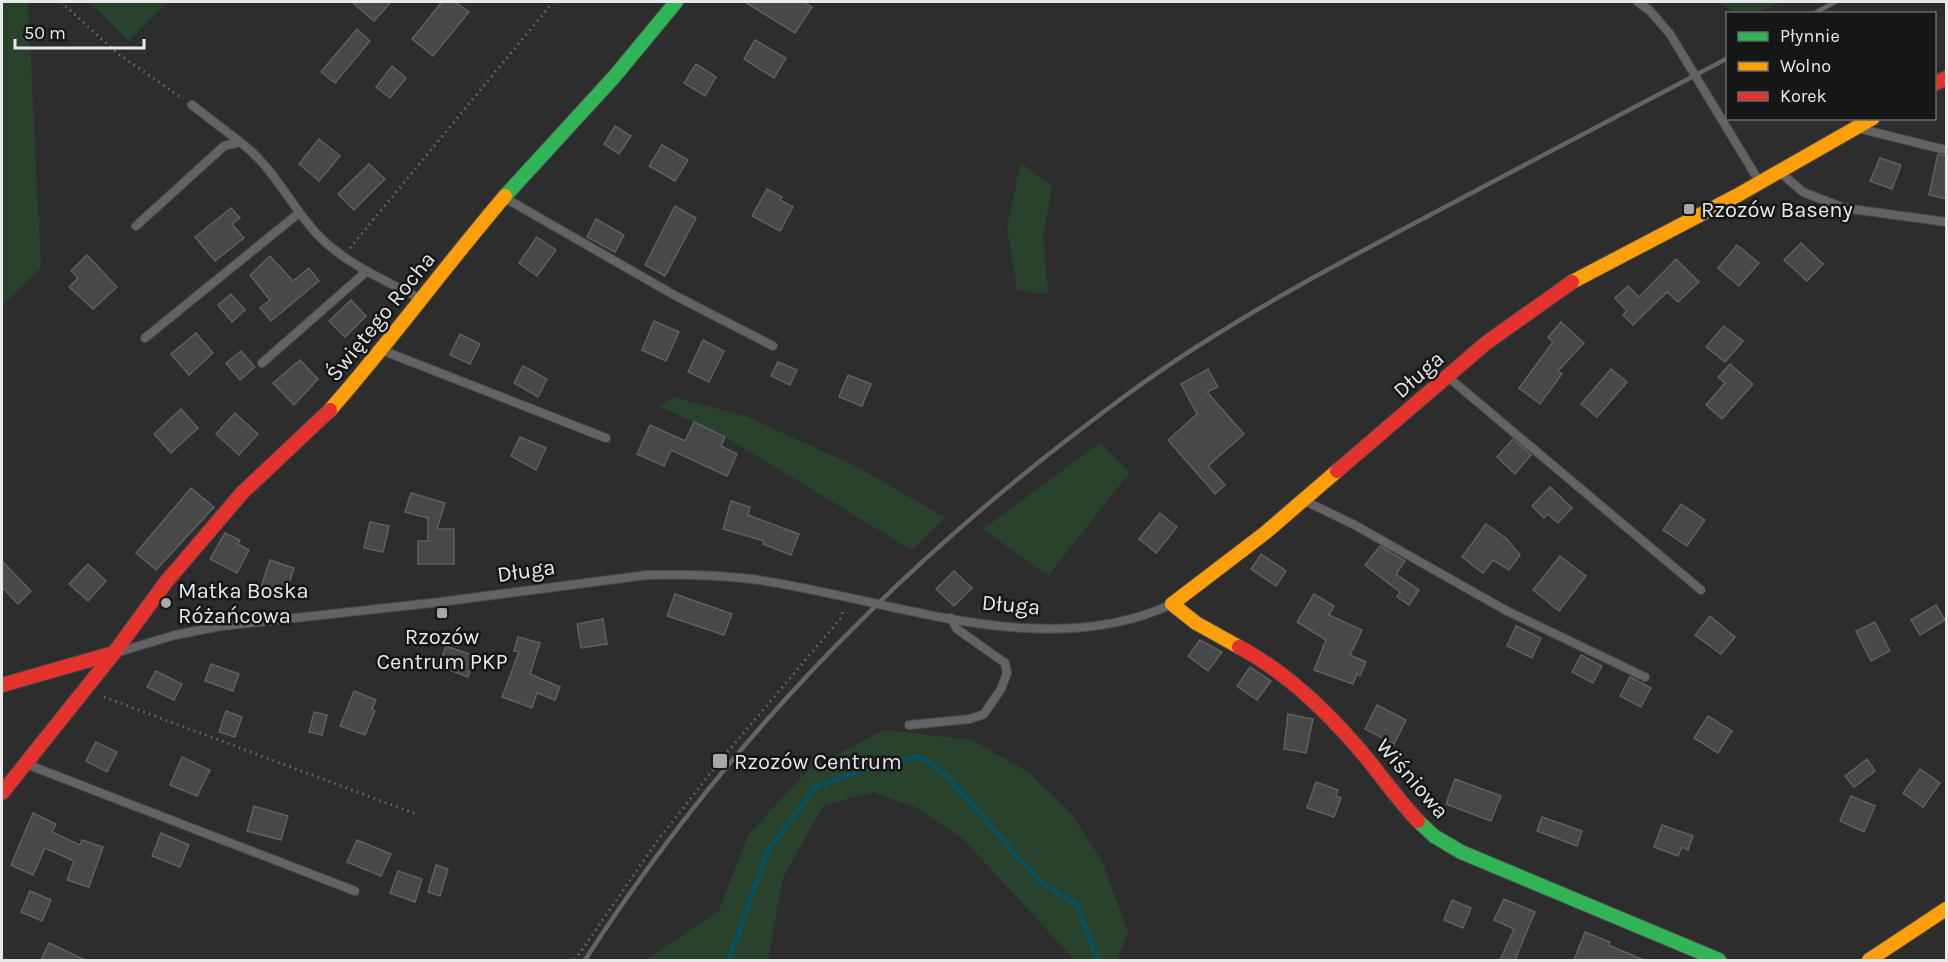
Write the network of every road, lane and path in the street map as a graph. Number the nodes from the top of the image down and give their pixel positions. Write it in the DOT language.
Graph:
graph roads {
  1 [pos="61,2"];
  2 [pos="553,2"];
  3 [pos="676,2"];
  4 [pos="1638,2"];
  5 [pos="192,105"];
  6 [pos="1870,120"];
  7 [pos="1856,128"];
  8 [pos="240,142"];
  9 [pos="1947,150"];
  10 [pos="1780,172"];
  11 [pos="1761,183"];
  12 [pos="504,197"];
  13 [pos="298,213"];
  14 [pos="1947,222"];
  15 [pos="136,226"];
  16 [pos="343,257"];
  17 [pos="367,271"];
  18 [pos="420,299"];
  19 [pos="144,338"];
  20 [pos="773,346"];
  21 [pos="382,350"];
  22 [pos="262,363"];
  23 [pos="1447,376"];
  24 [pos="606,438"];
  25 [pos="1305,501"];
  26 [pos="1701,590"];
  27 [pos="847,598"];
  28 [pos="1172,604"];
  29 [pos="951,618"];
  30 [pos="114,653"];
  31 [pos="1645,677"];
  32 [pos="2,684"];
  33 [pos="85,690"];
  34 [pos="909,725"];
  35 [pos="25,764"];
  36 [pos="2,793"];
  37 [pos="416,814"];
  38 [pos="355,891"];
  39 [pos="1947,909"];
  40 [pos="575,960"];
  41 [pos="1719,960"];
  42 [pos="1869,960"];
  1 -- 5 [label="path"];
  2 -- 16 [label="path"];
  3 -- 12 [label="street, Świętego Rocha"];
  4 -- 11 [label="lane"];
  5 -- 8 [label="lane"];
  6 -- 7 [label="street, Długa"];
  7 -- 9 [label="lane"];
  7 -- 10 [label="street, Długa"];
  8 -- 13 [label="lane"];
  8 -- 15 [label="lane"];
  10 -- 11 [label="street, Długa"];
  10 -- 14 [label="lane"];
  11 -- 23 [label="street, Długa"];
  12 -- 18 [label="street, Świętego Rocha"];
  12 -- 20 [label="lane"];
  13 -- 16 [label="lane"];
  13 -- 19 [label="lane"];
  16 -- 17 [label="lane"];
  17 -- 18 [label="lane"];
  17 -- 22 [label="lane"];
  18 -- 21 [label="street, Świętego Rocha"];
  21 -- 24 [label="lane"];
  21 -- 30 [label="street, Świętego Rocha"];
  23 -- 25 [label="street, Długa"];
  23 -- 26 [label="lane"];
  25 -- 28 [label="street, Długa"];
  25 -- 31 [label="lane"];
  27 -- 29 [label="lane, Długa"];
  27 -- 30 [label="lane, Długa"];
  27 -- 40 [label="path"];
  28 -- 29 [label="lane, Długa"];
  28 -- 41 [label="street, Wiśniowa"];
  29 -- 34 [label="lane"];
  30 -- 32 [label="street, Długa"];
  30 -- 33 [label="street, Świętego Rocha"];
  33 -- 35 [label="street, Świętego Rocha"];
  33 -- 37 [label="path"];
  35 -- 36 [label="street, Świętego Rocha"];
  35 -- 38 [label="lane"];
  39 -- 42 [label="street"];
}
